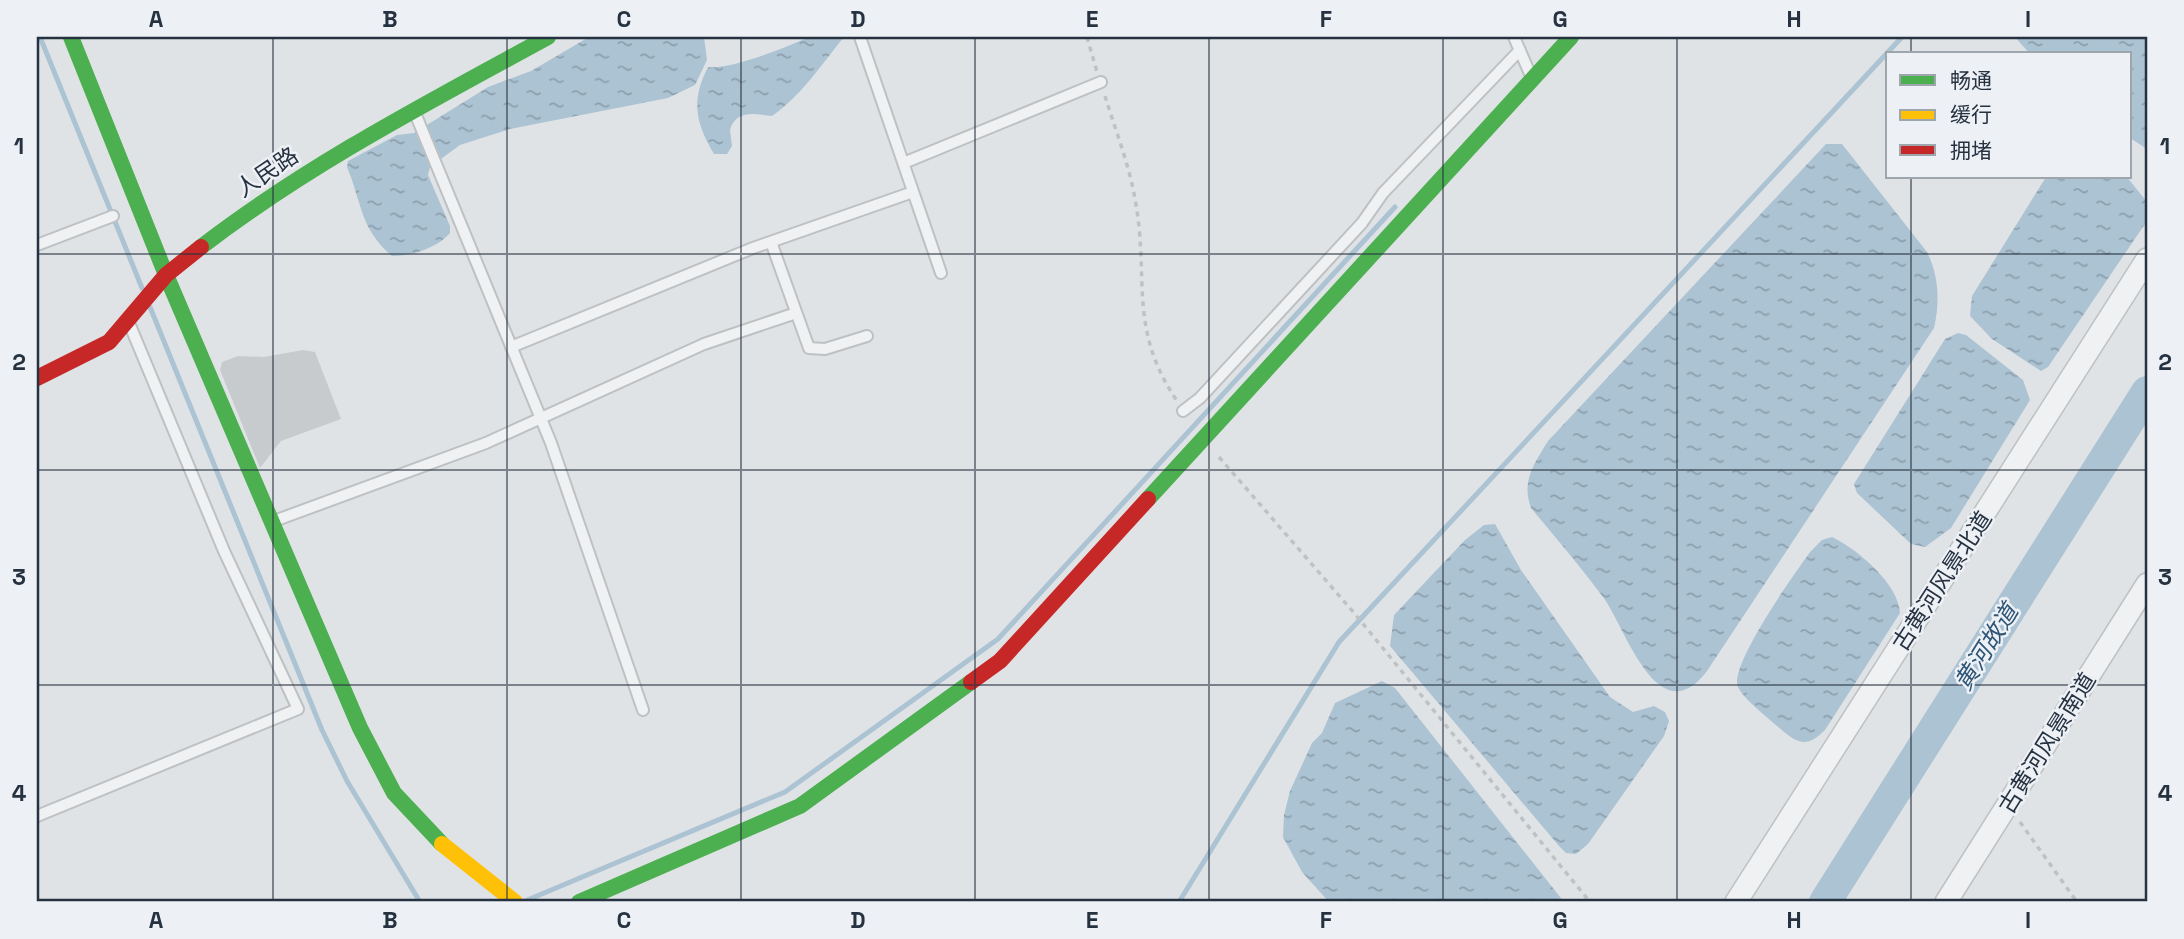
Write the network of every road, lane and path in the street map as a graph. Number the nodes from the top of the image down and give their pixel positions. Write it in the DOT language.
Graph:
graph roads {
  1 [pos="71,37"];
  2 [pos="548,37"];
  3 [pos="860,37"];
  4 [pos="1087,37"];
  5 [pos="1514,37"];
  6 [pos="1571,37"];
  7 [pos="1521,53"];
  8 [pos="1531,76"];
  9 [pos="1101,82"];
  10 [pos="414,110"];
  11 [pos="906,162"];
  12 [pos="914,191"];
  13 [pos="113,216"];
  14 [pos="771,242"];
  15 [pos="37,245"];
  16 [pos="2147,259"];
  17 [pos="941,273"];
  18 [pos="166,275"];
  19 [pos="796,313"];
  20 [pos="128,320"];
  21 [pos="867,336"];
  22 [pos="511,347"];
  23 [pos="37,378"];
  24 [pos="1184,411"];
  25 [pos="541,419"];
  26 [pos="1204,439"];
  27 [pos="271,522"];
  28 [pos="2147,584"];
  29 [pos="643,710"];
  30 [pos="2004,811"];
  31 [pos="37,816"];
  32 [pos="513,900"];
  33 [pos="579,902"];
  34 [pos="1590,902"];
  35 [pos="1736,902"];
  36 [pos="1946,902"];
  37 [pos="2077,902"];
  1 -- 18 [label="street"];
  2 -- 10 [label="street, 人民路"];
  3 -- 11 [label="lane"];
  4 -- 9 [label="path"];
  5 -- 7 [label="lane"];
  6 -- 8 [label="street"];
  7 -- 8 [label="lane"];
  7 -- 24 [label="lane"];
  8 -- 26 [label="street"];
  9 -- 11 [label="lane"];
  9 -- 24 [label="path"];
  10 -- 18 [label="street, 人民路"];
  10 -- 22 [label="lane"];
  11 -- 12 [label="lane"];
  12 -- 14 [label="lane"];
  12 -- 17 [label="lane"];
  13 -- 15 [label="lane"];
  14 -- 19 [label="lane"];
  14 -- 22 [label="lane"];
  16 -- 35 [label="street, 古黄河风景北道"];
  18 -- 20 [label="street, 人民路"];
  18 -- 27 [label="street"];
  19 -- 21 [label="lane"];
  19 -- 25 [label="lane"];
  20 -- 23 [label="street, 人民路"];
  20 -- 31 [label="lane"];
  22 -- 25 [label="lane"];
  25 -- 27 [label="lane"];
  25 -- 29 [label="lane"];
  26 -- 33 [label="street"];
  26 -- 34 [label="path"];
  27 -- 32 [label="street"];
  28 -- 30 [label="street, 古黄河风景南道"];
  30 -- 36 [label="street, 古黄河风景南道"];
  30 -- 37 [label="path"];
}
